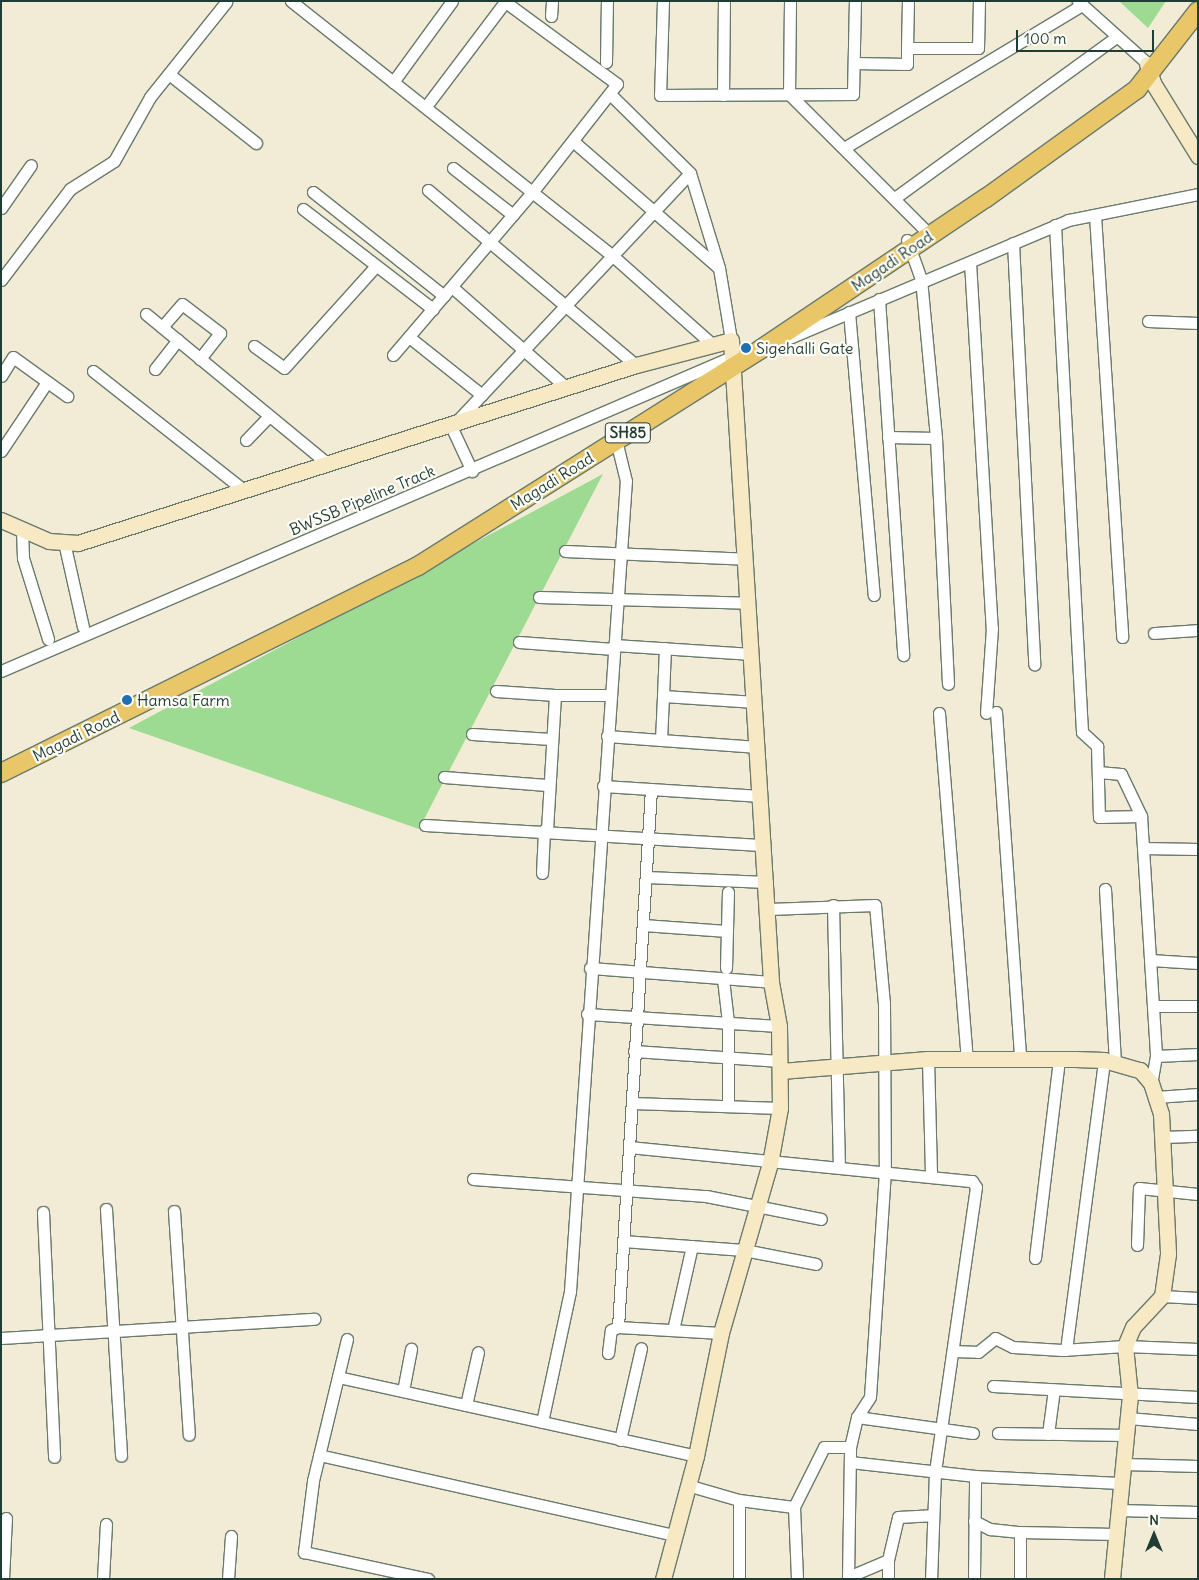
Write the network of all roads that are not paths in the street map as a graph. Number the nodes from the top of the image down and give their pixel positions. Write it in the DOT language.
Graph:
graph roads {
  1 [pos="226,1"];
  2 [pos="235,1"];
  3 [pos="291,1"];
  4 [pos="452,1"];
  5 [pos="552,1"];
  6 [pos="607,1"];
  7 [pos="663,1"];
  8 [pos="724,1"];
  9 [pos="790,1"];
  10 [pos="855,1"];
  11 [pos="908,1"];
  12 [pos="978,1"];
  13 [pos="1194,1"];
  14 [pos="505,2"];
  15 [pos="1080,3"];
  16 [pos="1198,11"];
  17 [pos="552,16"];
  18 [pos="1116,37"];
  19 [pos="907,48"];
  20 [pos="606,62"];
  21 [pos="854,64"];
  22 [pos="1148,67"];
  23 [pos="169,74"];
  24 [pos="393,82"];
  25 [pos="610,94"];
  26 [pos="788,94"];
  27 [pos="723,95"];
  28 [pos="427,105"];
  29 [pos="574,142"];
  30 [pos="256,143"];
  31 [pos="844,148"];
  32 [pos="1198,156"];
  33 [pos="31,165"];
  34 [pos="453,168"];
  35 [pos="690,173"];
  36 [pos="428,190"];
  37 [pos="533,191"];
  38 [pos="313,192"];
  39 [pos="1198,194"];
  40 [pos="896,197"];
  41 [pos="1,208"];
  42 [pos="303,210"];
  43 [pos="657,212"];
  44 [pos="513,215"];
  45 [pos="1095,215"];
  46 [pos="1055,225"];
  47 [pos="927,231"];
  48 [pos="490,241"];
  49 [pos="1013,243"];
  50 [pos="909,244"];
  51 [pos="614,257"];
  52 [pos="970,262"];
  53 [pos="376,266"];
  54 [pos="719,268"];
  55 [pos="921,279"];
  56 [pos="1,280"];
  57 [pos="448,291"];
  58 [pos="879,300"];
  59 [pos="568,305"];
  60 [pos="433,309"];
  61 [pos="849,312"];
  62 [pos="146,314"];
  63 [pos="1148,320"];
  64 [pos="1198,323"];
  65 [pos="162,328"];
  66 [pos="409,337"];
  67 [pos="178,340"];
  68 [pos="713,345"];
  69 [pos="254,346"];
  70 [pos="526,348"];
  71 [pos="762,349"];
  72 [pos="733,354"];
  73 [pos="393,355"];
  74 [pos="200,359"];
  75 [pos="636,365"];
  76 [pos="155,369"];
  77 [pos="93,371"];
  78 [pos="1,376"];
  79 [pos="47,382"];
  80 [pos="566,387"];
  81 [pos="482,395"];
  82 [pos="67,396"];
  83 [pos="269,416"];
  84 [pos="452,424"];
  85 [pos="888,437"];
  86 [pos="936,438"];
  87 [pos="246,440"];
  88 [pos="616,440"];
  89 [pos="1,451"];
  90 [pos="327,463"];
  91 [pos="472,470"];
  92 [pos="242,488"];
  93 [pos="1,520"];
  94 [pos="22,529"];
  95 [pos="64,542"];
  96 [pos="565,551"];
  97 [pos="621,553"];
  98 [pos="745,559"];
  99 [pos="874,595"];
  100 [pos="539,597"];
  101 [pos="617,601"];
  102 [pos="748,604"];
  103 [pos="83,627"];
  104 [pos="1198,630"];
  105 [pos="1154,633"];
  106 [pos="1122,637"];
  107 [pos="48,639"];
  108 [pos="519,642"];
  109 [pos="614,647"];
  110 [pos="665,648"];
  111 [pos="752,654"];
  112 [pos="903,655"];
  113 [pos="1034,664"];
  114 [pos="1,671"];
  115 [pos="948,684"];
  116 [pos="496,691"];
  117 [pos="556,695"];
  118 [pos="610,695"];
  119 [pos="663,696"];
  120 [pos="755,702"];
  121 [pos="939,713"];
  122 [pos="472,734"];
  123 [pos="607,736"];
  124 [pos="552,739"];
  125 [pos="661,740"];
  126 [pos="758,747"];
  127 [pos="1,762"];
  128 [pos="1098,772"];
  129 [pos="1,773"];
  130 [pos="444,777"];
  131 [pos="548,785"];
  132 [pos="604,786"];
  133 [pos="651,789"];
  134 [pos="761,796"];
  135 [pos="1141,816"];
  136 [pos="426,825"];
  137 [pos="545,830"];
  138 [pos="600,832"];
  139 [pos="648,836"];
  140 [pos="764,845"];
  141 [pos="1143,848"];
  142 [pos="1198,850"];
  143 [pos="542,873"];
  144 [pos="646,878"];
  145 [pos="767,882"];
  146 [pos="1105,889"];
  147 [pos="728,892"];
  148 [pos="833,905"];
  149 [pos="769,909"];
  150 [pos="643,925"];
  151 [pos="728,931"];
  152 [pos="1150,960"];
  153 [pos="1198,963"];
  154 [pos="590,968"];
  155 [pos="639,970"];
  156 [pos="725,973"];
  157 [pos="770,982"];
  158 [pos="1153,1006"];
  159 [pos="1198,1006"];
  160 [pos="587,1014"];
  161 [pos="638,1017"];
  162 [pos="728,1022"];
  163 [pos="780,1026"];
  164 [pos="634,1051"];
  165 [pos="1198,1054"];
  166 [pos="1156,1056"];
  167 [pos="727,1057"];
  168 [pos="968,1058"];
  169 [pos="1020,1058"];
  170 [pos="928,1059"];
  171 [pos="1060,1059"];
  172 [pos="885,1062"];
  173 [pos="1110,1062"];
  174 [pos="780,1066"];
  175 [pos="839,1066"];
  176 [pos="1153,1090"];
  177 [pos="1198,1094"];
  178 [pos="632,1103"];
  179 [pos="728,1106"];
  180 [pos="780,1108"];
  181 [pos="1198,1136"];
  182 [pos="1163,1137"];
  183 [pos="629,1147"];
  184 [pos="770,1163"];
  185 [pos="839,1167"];
  186 [pos="885,1170"];
  187 [pos="931,1174"];
  188 [pos="472,1179"];
  189 [pos="575,1185"];
  190 [pos="626,1187"];
  191 [pos="1165,1194"];
  192 [pos="1198,1194"];
  193 [pos="757,1204"];
  194 [pos="106,1209"];
  195 [pos="174,1211"];
  196 [pos="43,1212"];
  197 [pos="821,1219"];
  198 [pos="623,1241"];
  199 [pos="1137,1245"];
  200 [pos="692,1246"];
  201 [pos="744,1250"];
  202 [pos="1035,1258"];
  203 [pos="816,1264"];
  204 [pos="1162,1296"];
  205 [pos="1198,1298"];
  206 [pos="314,1319"];
  207 [pos="618,1327"];
  208 [pos="180,1328"];
  209 [pos="673,1330"];
  210 [pos="114,1332"];
  211 [pos="721,1333"];
  212 [pos="49,1336"];
  213 [pos="1,1338"];
  214 [pos="347,1339"];
  215 [pos="1125,1346"];
  216 [pos="641,1348"];
  217 [pos="411,1349"];
  218 [pos="1198,1349"];
  219 [pos="1066,1350"];
  220 [pos="953,1351"];
  221 [pos="478,1352"];
  222 [pos="608,1353"];
  223 [pos="338,1377"];
  224 [pos="993,1386"];
  225 [pos="1054,1389"];
  226 [pos="403,1391"];
  227 [pos="1130,1395"];
  228 [pos="1198,1397"];
  229 [pos="466,1405"];
  230 [pos="857,1417"];
  231 [pos="1128,1418"];
  232 [pos="542,1422"];
  233 [pos="1198,1424"];
  234 [pos="943,1430"];
  235 [pos="973,1433"];
  236 [pos="998,1433"];
  237 [pos="189,1434"];
  238 [pos="1048,1434"];
  239 [pos="1126,1435"];
  240 [pos="620,1440"];
  241 [pos="850,1447"];
  242 [pos="319,1455"];
  243 [pos="121,1456"];
  244 [pos="696,1456"];
  245 [pos="54,1457"];
  246 [pos="850,1462"];
  247 [pos="1124,1464"];
  248 [pos="1198,1466"];
  249 [pos="935,1472"];
  250 [pos="976,1476"];
  251 [pos="1120,1483"];
  252 [pos="688,1485"];
  253 [pos="739,1500"];
  254 [pos="794,1506"];
  255 [pos="1118,1510"];
  256 [pos="1198,1512"];
  257 [pos="931,1515"];
  258 [pos="6,1518"];
  259 [pos="974,1521"];
  260 [pos="106,1524"];
  261 [pos="1020,1532"];
  262 [pos="1115,1534"];
  263 [pos="675,1535"];
  264 [pos="231,1536"];
  265 [pos="3,1550"];
  266 [pos="888,1560"];
  267 [pos="848,1578"];
  268 [pos="3,1579"];
  269 [pos="103,1579"];
  270 [pos="228,1579"];
  271 [pos="428,1579"];
  272 [pos="663,1579"];
  273 [pos="739,1579"];
  274 [pos="797,1579"];
  275 [pos="888,1579"];
  276 [pos="930,1579"];
  277 [pos="974,1579"];
  278 [pos="1020,1579"];
  279 [pos="1112,1579"];
  1 -- 2 [label="street"];
  1 -- 23 [label="street"];
  3 -- 24 [label="street"];
  4 -- 24 [label="street"];
  5 -- 17 [label="street"];
  6 -- 20 [label="street"];
  7 -- 27 [label="street"];
  8 -- 27 [label="street"];
  9 -- 26 [label="street"];
  10 -- 21 [label="street"];
  11 -- 19 [label="street"];
  12 -- 19 [label="street"];
  13 -- 22 [label="main road, Magadi Road / SH85"];
  14 -- 25 [label="street"];
  14 -- 28 [label="street"];
  15 -- 18 [label="street"];
  15 -- 31 [label="street"];
  16 -- 22 [label="main road, Magadi Road / SH85"];
  18 -- 22 [label="street"];
  18 -- 40 [label="street"];
  19 -- 21 [label="street"];
  21 -- 26 [label="street"];
  22 -- 32 [label="street"];
  22 -- 47 [label="main road, Magadi Road / SH85"];
  23 -- 30 [label="street"];
  23 -- 56 [label="street"];
  24 -- 28 [label="street"];
  25 -- 29 [label="street"];
  25 -- 35 [label="street"];
  26 -- 27 [label="street"];
  26 -- 31 [label="street"];
  28 -- 37 [label="street"];
  29 -- 37 [label="street"];
  29 -- 43 [label="street"];
  31 -- 40 [label="street"];
  33 -- 41 [label="street"];
  34 -- 44 [label="street"];
  35 -- 43 [label="street"];
  35 -- 54 [label="street"];
  36 -- 48 [label="street"];
  37 -- 44 [label="street"];
  37 -- 51 [label="street"];
  38 -- 57 [label="street"];
  39 -- 45 [label="street"];
  40 -- 47 [label="street"];
  42 -- 53 [label="street"];
  43 -- 51 [label="street"];
  43 -- 54 [label="street"];
  44 -- 48 [label="street"];
  45 -- 46 [label="street"];
  45 -- 106 [label="street"];
  46 -- 49 [label="street"];
  46 -- 128 [label="street"];
  47 -- 50 [label="main road, Magadi Road / SH85"];
  48 -- 57 [label="street"];
  48 -- 59 [label="street"];
  49 -- 52 [label="street"];
  49 -- 113 [label="street"];
  50 -- 55 [label="street"];
  50 -- 71 [label="main road, Magadi Road / SH85"];
  50 -- 72 [label="main road, Magadi Road / SH85"];
  51 -- 59 [label="street"];
  51 -- 68 [label="street"];
  52 -- 55 [label="street"];
  52 -- 169 [label="street"];
  53 -- 60 [label="street"];
  53 -- 69 [label="street"];
  54 -- 72 [label="street"];
  55 -- 58 [label="street"];
  55 -- 86 [label="street"];
  57 -- 60 [label="street"];
  57 -- 70 [label="street"];
  58 -- 61 [label="street"];
  58 -- 85 [label="street"];
  59 -- 70 [label="street"];
  59 -- 75 [label="street"];
  60 -- 66 [label="street"];
  61 -- 71 [label="street"];
  61 -- 99 [label="street"];
  62 -- 65 [label="street"];
  63 -- 64 [label="street"];
  65 -- 67 [label="street"];
  65 -- 74 [label="street"];
  66 -- 73 [label="street"];
  66 -- 81 [label="street"];
  67 -- 74 [label="street"];
  67 -- 76 [label="street"];
  68 -- 72 [label="street"];
  68 -- 75 [label="street"];
  70 -- 80 [label="street"];
  70 -- 81 [label="street"];
  71 -- 72 [label="main road, Magadi Road / SH85"];
  72 -- 88 [label="main road, Magadi Road / SH85"];
  72 -- 91 [label="street, BWSSB Pipeline Track"];
  72 -- 98 [label="street"];
  72 -- 127 [label="main road, Magadi Road / SH85"];
  74 -- 83 [label="street"];
  75 -- 80 [label="street"];
  77 -- 92 [label="street"];
  78 -- 79 [label="street"];
  79 -- 82 [label="street"];
  79 -- 89 [label="street"];
  80 -- 84 [label="street"];
  81 -- 84 [label="street"];
  83 -- 87 [label="street"];
  83 -- 90 [label="street"];
  84 -- 90 [label="street"];
  84 -- 91 [label="street"];
  85 -- 86 [label="street"];
  85 -- 112 [label="street"];
  86 -- 115 [label="street"];
  88 -- 97 [label="street"];
  88 -- 129 [label="main road, Magadi Road / SH85"];
  90 -- 92 [label="street"];
  91 -- 114 [label="street, BWSSB Pipeline Track"];
  92 -- 95 [label="street"];
  93 -- 94 [label="street"];
  94 -- 95 [label="street"];
  94 -- 107 [label="street"];
  95 -- 103 [label="street"];
  96 -- 97 [label="street"];
  97 -- 98 [label="street"];
  97 -- 101 [label="street"];
  98 -- 102 [label="street"];
  100 -- 101 [label="street"];
  101 -- 102 [label="street"];
  101 -- 109 [label="street"];
  102 -- 111 [label="street"];
  104 -- 105 [label="street"];
  108 -- 109 [label="street"];
  109 -- 110 [label="street"];
  109 -- 118 [label="street"];
  110 -- 111 [label="street"];
  110 -- 119 [label="street"];
  111 -- 120 [label="street"];
  116 -- 117 [label="street"];
  117 -- 118 [label="street"];
  117 -- 124 [label="street"];
  118 -- 123 [label="street"];
  119 -- 120 [label="street"];
  119 -- 125 [label="street"];
  120 -- 126 [label="street"];
  121 -- 168 [label="street"];
  122 -- 124 [label="street"];
  123 -- 125 [label="street"];
  123 -- 132 [label="street"];
  124 -- 131 [label="street"];
  125 -- 126 [label="street"];
  126 -- 134 [label="street"];
  128 -- 135 [label="street"];
  128 -- 135 [label="street"];
  130 -- 131 [label="street"];
  131 -- 137 [label="street"];
  132 -- 133 [label="street"];
  132 -- 138 [label="street"];
  133 -- 134 [label="street"];
  133 -- 139 [label="street"];
  134 -- 140 [label="street"];
  135 -- 141 [label="street"];
  136 -- 137 [label="street"];
  137 -- 138 [label="street"];
  137 -- 143 [label="street"];
  138 -- 139 [label="street"];
  138 -- 154 [label="street"];
  139 -- 140 [label="street"];
  139 -- 144 [label="street"];
  140 -- 145 [label="street"];
  141 -- 142 [label="street"];
  141 -- 152 [label="street"];
  144 -- 145 [label="street"];
  144 -- 150 [label="street"];
  145 -- 149 [label="street"];
  146 -- 173 [label="street"];
  147 -- 151 [label="street"];
  148 -- 149 [label="street"];
  148 -- 172 [label="street"];
  148 -- 175 [label="street"];
  149 -- 157 [label="street"];
  150 -- 151 [label="street"];
  150 -- 155 [label="street"];
  151 -- 156 [label="street"];
  152 -- 153 [label="street"];
  152 -- 158 [label="street"];
  154 -- 155 [label="street"];
  154 -- 160 [label="street"];
  155 -- 156 [label="street"];
  155 -- 161 [label="street"];
  156 -- 157 [label="street"];
  156 -- 162 [label="street"];
  157 -- 163 [label="street"];
  158 -- 159 [label="street"];
  158 -- 166 [label="street"];
  160 -- 161 [label="street"];
  160 -- 189 [label="street"];
  161 -- 162 [label="street"];
  161 -- 164 [label="street"];
  162 -- 163 [label="street"];
  162 -- 167 [label="street"];
  163 -- 174 [label="street"];
  164 -- 167 [label="street"];
  164 -- 178 [label="street"];
  165 -- 166 [label="street"];
  166 -- 176 [label="street"];
  167 -- 174 [label="street"];
  167 -- 179 [label="street"];
  168 -- 169 [label="street"];
  168 -- 170 [label="street"];
  169 -- 171 [label="street"];
  170 -- 172 [label="street"];
  170 -- 187 [label="street"];
  171 -- 173 [label="street"];
  171 -- 202 [label="street"];
  172 -- 175 [label="street"];
  172 -- 186 [label="street"];
  173 -- 176 [label="street"];
  173 -- 219 [label="street"];
  174 -- 175 [label="street"];
  174 -- 180 [label="street"];
  175 -- 185 [label="street"];
  176 -- 177 [label="street"];
  176 -- 182 [label="street"];
  178 -- 179 [label="street"];
  178 -- 183 [label="street"];
  179 -- 180 [label="street"];
  180 -- 184 [label="street"];
  181 -- 182 [label="street"];
  182 -- 191 [label="street"];
  183 -- 184 [label="street"];
  183 -- 190 [label="street"];
  184 -- 185 [label="street"];
  184 -- 193 [label="street"];
  185 -- 186 [label="street"];
  186 -- 187 [label="street"];
  186 -- 230 [label="street"];
  187 -- 220 [label="street"];
  188 -- 189 [label="street"];
  189 -- 190 [label="street"];
  189 -- 232 [label="street"];
  190 -- 193 [label="street"];
  190 -- 198 [label="street"];
  191 -- 192 [label="street"];
  191 -- 199 [label="street"];
  191 -- 204 [label="street"];
  193 -- 197 [label="street"];
  193 -- 201 [label="street"];
  194 -- 210 [label="street"];
  195 -- 208 [label="street"];
  196 -- 212 [label="street"];
  198 -- 200 [label="street"];
  198 -- 207 [label="street"];
  200 -- 201 [label="street"];
  200 -- 209 [label="street"];
  201 -- 203 [label="street"];
  201 -- 211 [label="street"];
  204 -- 205 [label="street"];
  204 -- 215 [label="street"];
  206 -- 208 [label="street"];
  207 -- 209 [label="street"];
  207 -- 222 [label="street"];
  208 -- 210 [label="street"];
  208 -- 237 [label="street"];
  209 -- 211 [label="street"];
  210 -- 212 [label="street"];
  210 -- 243 [label="street"];
  211 -- 244 [label="street"];
  212 -- 213 [label="street"];
  212 -- 245 [label="street"];
  214 -- 223 [label="street"];
  215 -- 218 [label="street"];
  215 -- 219 [label="street"];
  215 -- 227 [label="street"];
  216 -- 240 [label="street"];
  217 -- 226 [label="street"];
  219 -- 220 [label="street"];
  220 -- 234 [label="street"];
  221 -- 229 [label="street"];
  223 -- 226 [label="street"];
  223 -- 242 [label="street"];
  224 -- 225 [label="street"];
  225 -- 227 [label="street"];
  225 -- 238 [label="street"];
  226 -- 229 [label="street"];
  227 -- 228 [label="street"];
  227 -- 231 [label="street"];
  229 -- 232 [label="street"];
  230 -- 234 [label="street"];
  230 -- 241 [label="street"];
  231 -- 233 [label="street"];
  231 -- 239 [label="street"];
  232 -- 240 [label="street"];
  234 -- 235 [label="street"];
  234 -- 249 [label="street"];
  236 -- 238 [label="street"];
  238 -- 239 [label="street"];
  239 -- 247 [label="street"];
  240 -- 244 [label="street"];
  241 -- 246 [label="street"];
  241 -- 254 [label="street"];
  242 -- 263 [label="street"];
  242 -- 271 [label="street"];
  244 -- 252 [label="street"];
  246 -- 249 [label="street"];
  246 -- 267 [label="street"];
  247 -- 248 [label="street"];
  247 -- 251 [label="street"];
  249 -- 250 [label="street"];
  249 -- 257 [label="street"];
  250 -- 251 [label="street"];
  250 -- 259 [label="street"];
  251 -- 255 [label="street"];
  252 -- 253 [label="street"];
  252 -- 263 [label="street"];
  253 -- 254 [label="street"];
  253 -- 273 [label="street"];
  254 -- 274 [label="street"];
  255 -- 256 [label="street"];
  255 -- 262 [label="street"];
  257 -- 266 [label="street"];
  257 -- 276 [label="street"];
  258 -- 265 [label="street"];
  259 -- 261 [label="street"];
  259 -- 277 [label="street"];
  260 -- 269 [label="street"];
  261 -- 262 [label="street"];
  261 -- 278 [label="street"];
  262 -- 279 [label="street"];
  263 -- 272 [label="street"];
  264 -- 270 [label="street"];
  265 -- 268 [label="street"];
  266 -- 267 [label="street"];
  266 -- 275 [label="street"];
}
